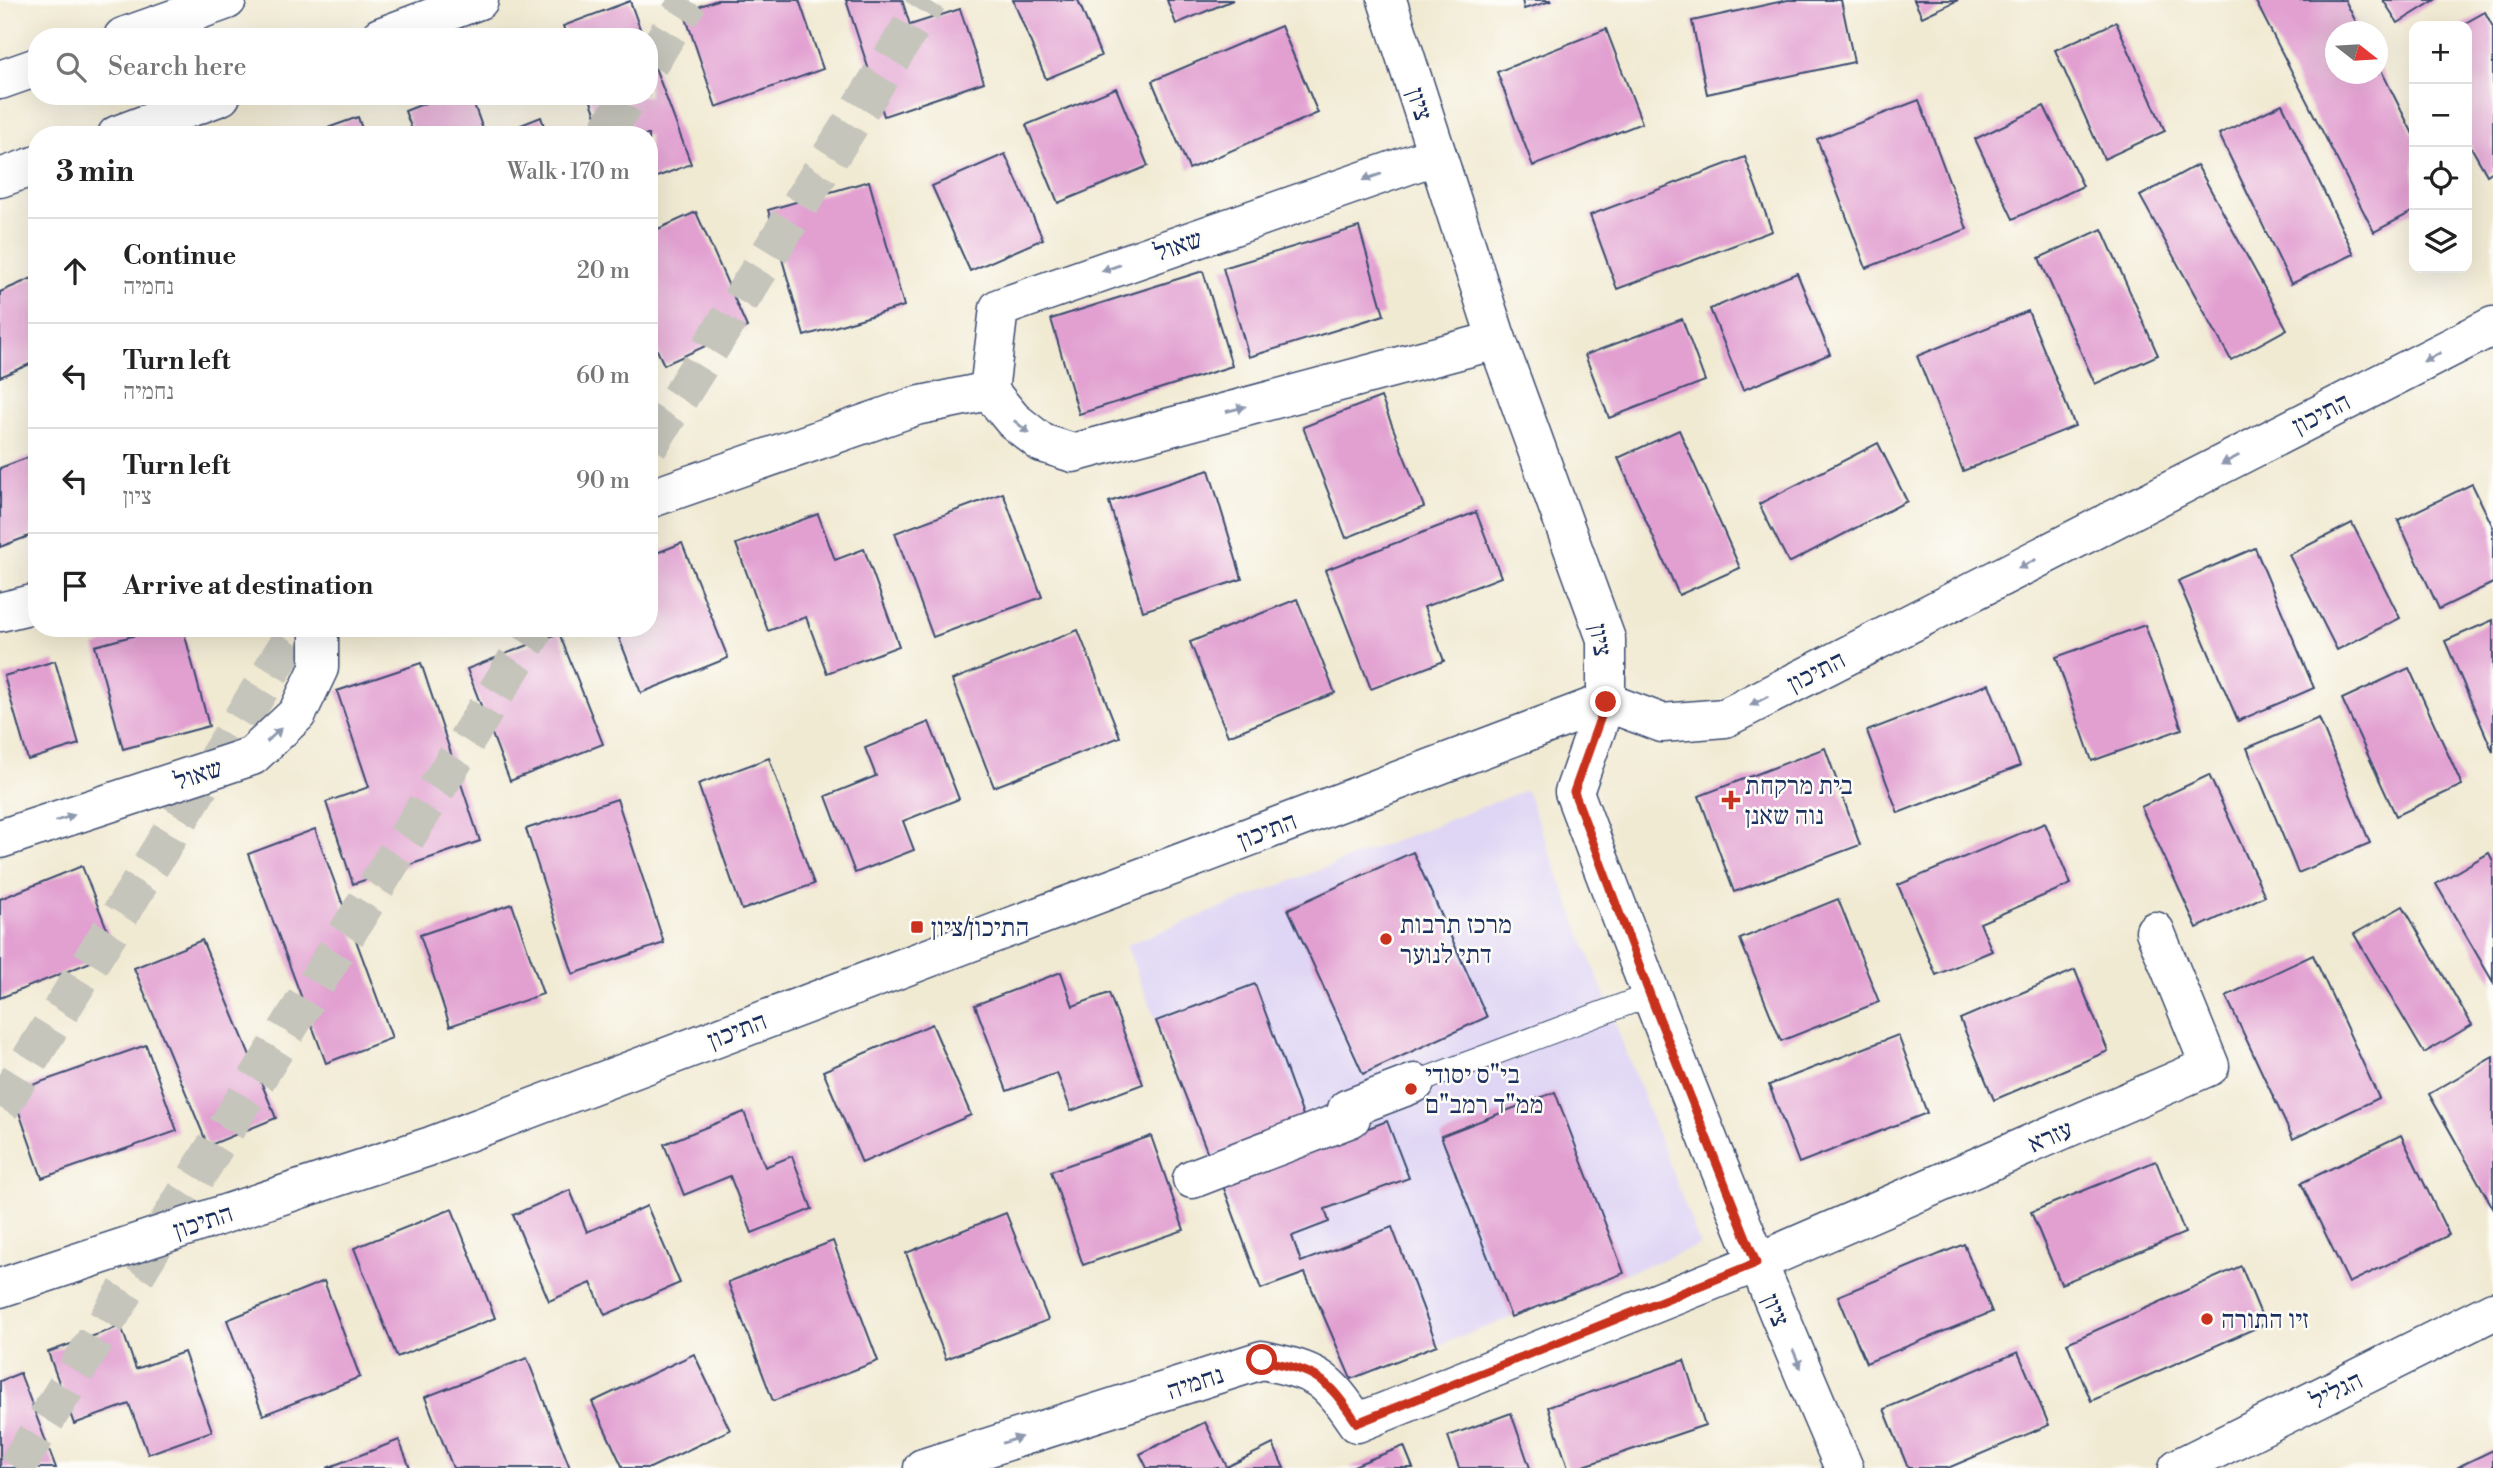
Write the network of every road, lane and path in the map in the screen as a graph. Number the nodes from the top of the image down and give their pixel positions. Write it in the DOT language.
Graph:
graph roads {
  1 [pos="227,0"];
  2 [pos="479,0"];
  3 [pos="1387,0"];
  4 [pos="148,28"];
  5 [pos="404,28"];
  6 [pos="28,70"];
  7 [pos="0,80"];
  8 [pos="196,105"];
  9 [pos="141,126"];
  10 [pos="1437,155"];
  11 [pos="28,168"];
  12 [pos="0,178"];
  13 [pos="2493,326"];
  14 [pos="1497,340"];
  15 [pos="989,391"];
  16 [pos="658,496"];
  17 [pos="28,605"];
  18 [pos="0,612"];
  19 [pos="319,637"];
  20 [pos="1606,702"];
  21 [pos="0,839"];
  22 [pos="2155,931"];
  23 [pos="1650,995"];
  24 [pos="1415,1083"];
  25 [pos="1192,1179"];
  26 [pos="1756,1263"];
  27 [pos="0,1288"];
  28 [pos="2493,1311"];
  29 [pos="923,1468"];
  30 [pos="1844,1468"];
  31 [pos="2178,1468"];
  1 -- 4 [label="street"];
  2 -- 5 [label="street"];
  3 -- 10 [label="street, ציון"];
  6 -- 7 [label="street"];
  8 -- 9 [label="street"];
  10 -- 14 [label="street, ציון"];
  10 -- 15 [label="street, שאול, one-way"];
  11 -- 12 [label="street"];
  13 -- 20 [label="street, התיכון, one-way"];
  15 -- 14 [label="street, one-way"];
  14 -- 20 [label="street, ציון"];
  15 -- 16 [label="street"];
  17 -- 18 [label="street"];
  21 -- 19 [label="street, שאול, one-way"];
  20 -- 23 [label="street, ציון"];
  20 -- 27 [label="street, התיכון"];
  22 -- 26 [label="street, עזרא"];
  23 -- 24 [label="lane"];
  23 -- 26 [label="street, ציון"];
  24 -- 25 [label="street"];
  29 -- 26 [label="street, נחמיה, one-way"];
  26 -- 30 [label="street, ציון, one-way"];
  28 -- 31 [label="street, הגליל"];
}
